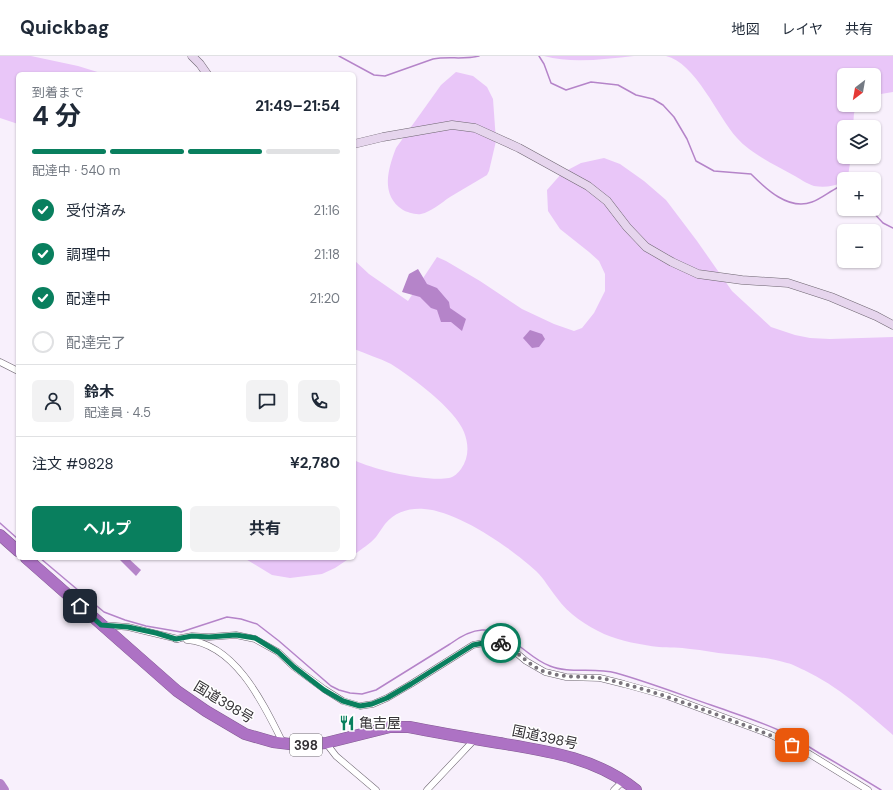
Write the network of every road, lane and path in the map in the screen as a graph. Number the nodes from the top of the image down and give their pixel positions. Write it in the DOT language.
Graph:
graph roads {
  1 [pos="192,56"];
  2 [pos="206,72"];
  3 [pos="356,143"];
  4 [pos="893,325"];
  5 [pos="0,362"];
  6 [pos="16,370"];
  7 [pos="0,535"];
  8 [pos="16,549"];
  9 [pos="28,560"];
  10 [pos="101,625"];
  11 [pos="176,639"];
  12 [pos="475,739"];
  13 [pos="283,743"];
  14 [pos="326,743"];
  15 [pos="624,780"];
  16 [pos="376,790"];
  17 [pos="428,790"];
  18 [pos="614,790"];
  19 [pos="636,790"];
  20 [pos="868,790"];
  1 -- 2 [label="street"];
  3 -- 4 [label="street"];
  5 -- 6 [label="street"];
  7 -- 8 [label="highway"];
  9 -- 10 [label="highway, 国道398号 / 398"];
  10 -- 11 [label="street"];
  10 -- 13 [label="highway, 国道398号 / 398"];
  11 -- 13 [label="street"];
  11 -- 20 [label="street"];
  12 -- 14 [label="highway, 国道398号 / 398"];
  12 -- 15 [label="highway, 国道398号 / 398"];
  12 -- 17 [label="street"];
  13 -- 14 [label="highway, 国道398号 / 398"];
  14 -- 16 [label="street"];
  15 -- 18 [label="street"];
  15 -- 19 [label="highway, 国道398号 / 398"];
}
